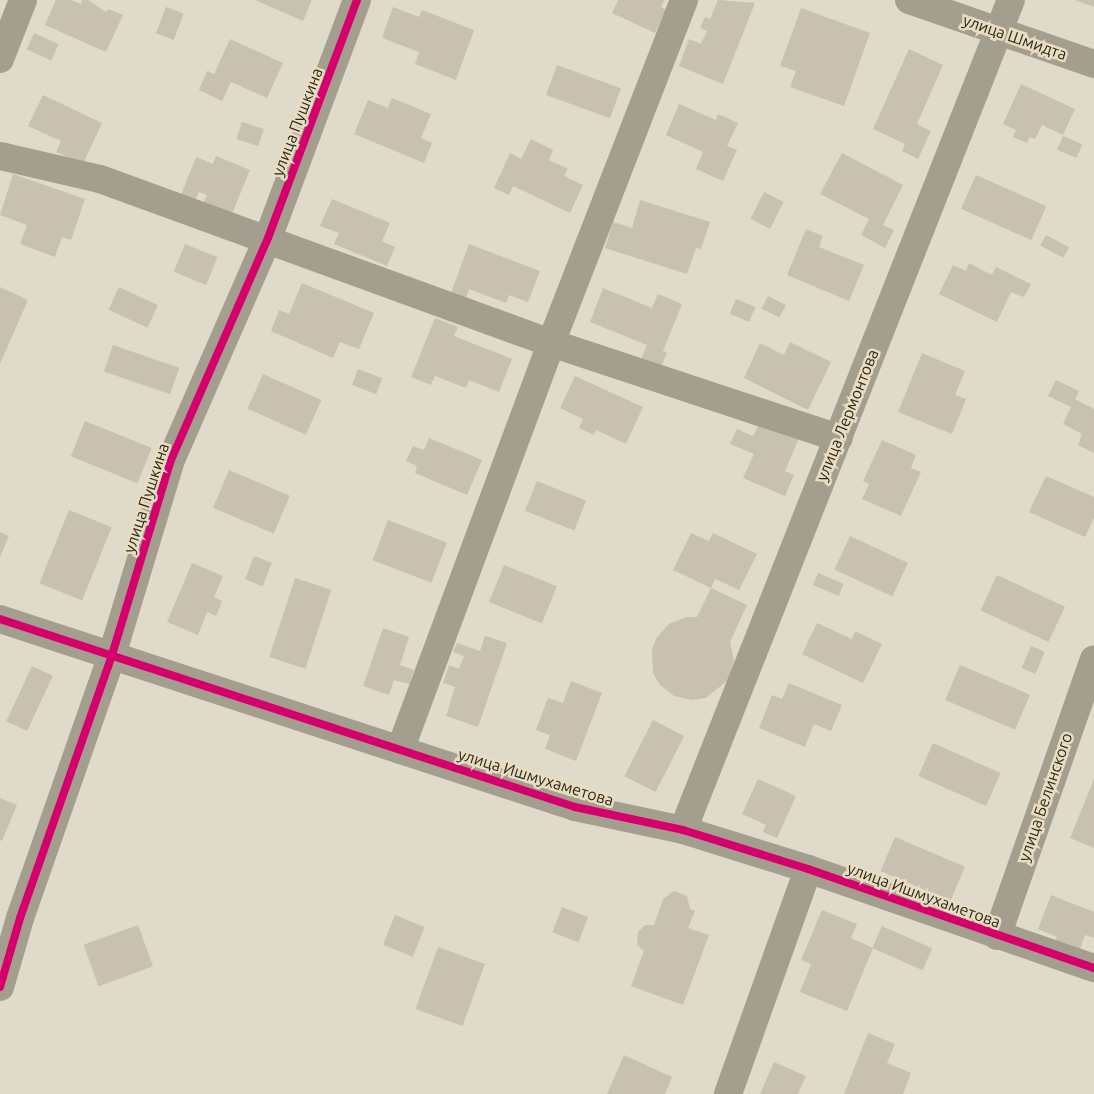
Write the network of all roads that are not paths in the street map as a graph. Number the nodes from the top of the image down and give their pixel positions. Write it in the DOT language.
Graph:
graph roads {
  1 [pos="23,0"];
  2 [pos="357,0"];
  3 [pos="684,0"];
  4 [pos="908,0"];
  5 [pos="1011,0"];
  6 [pos="999,32"];
  7 [pos="0,59"];
  8 [pos="1094,64"];
  9 [pos="0,156"];
  10 [pos="268,238"];
  11 [pos="551,343"];
  12 [pos="838,438"];
  13 [pos="0,619"];
  14 [pos="112,655"];
  15 [pos="1094,659"];
  16 [pos="400,750"];
  17 [pos="683,830"];
  18 [pos="808,869"];
  19 [pos="997,936"];
  20 [pos="1094,968"];
  21 [pos="0,987"];
  22 [pos="728,1094"];
  1 -- 7 [label="street"];
  2 -- 10 [label="street, улица Пушкина"];
  3 -- 11 [label="street"];
  4 -- 6 [label="street, улица Шмидта"];
  5 -- 6 [label="street, улица Лермонтова"];
  6 -- 8 [label="street, улица Шмидта"];
  6 -- 12 [label="street, улица Лермонтова"];
  9 -- 10 [label="street"];
  10 -- 11 [label="street"];
  10 -- 14 [label="street, улица Пушкина"];
  11 -- 12 [label="street"];
  11 -- 16 [label="street"];
  12 -- 17 [label="street, улица Лермонтова"];
  13 -- 14 [label="street, улица Ишмухаметова"];
  14 -- 16 [label="street, улица Ишмухаметова"];
  14 -- 21 [label="street, улица Пушкина"];
  15 -- 19 [label="street, улица Белинского"];
  16 -- 17 [label="street, улица Ишмухаметова"];
  17 -- 18 [label="street, улица Ишмухаметова"];
  18 -- 19 [label="street, улица Ишмухаметова"];
  18 -- 22 [label="street"];
  19 -- 20 [label="street, улица Ишмухаметова"];
}
